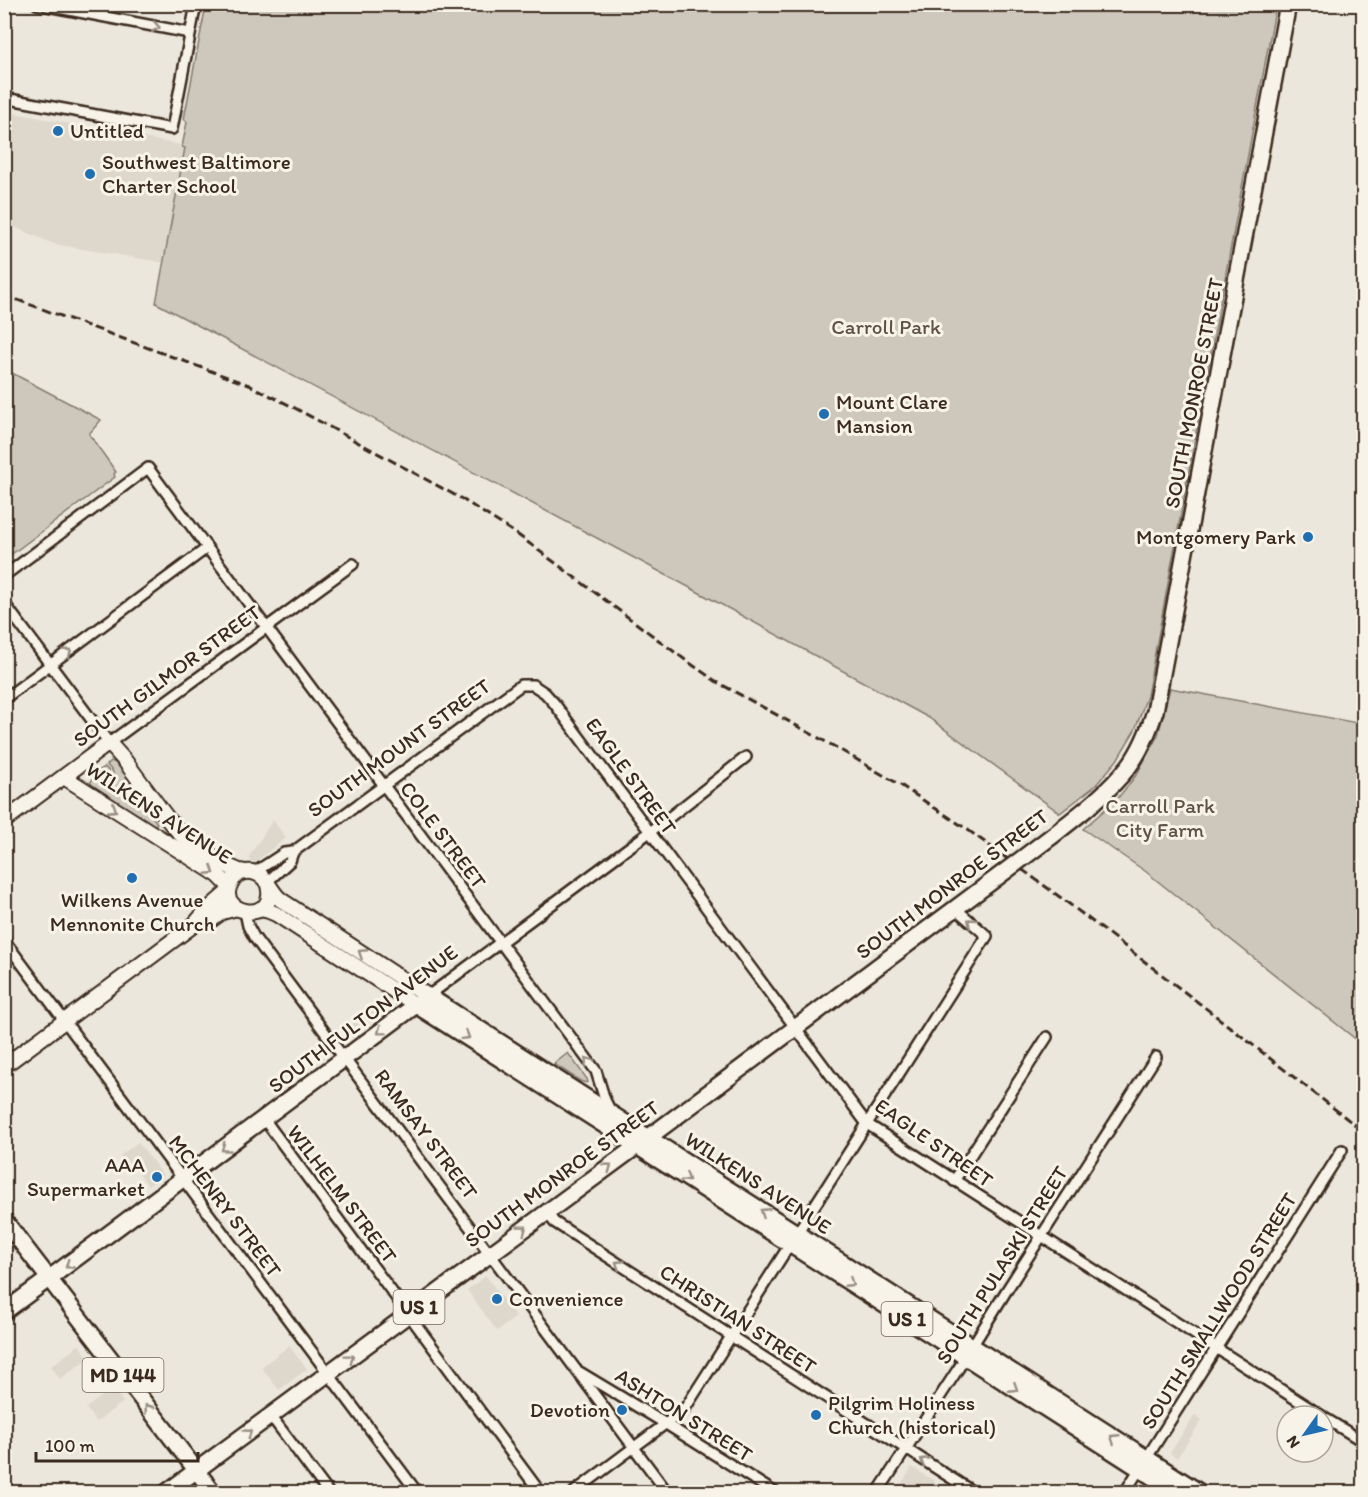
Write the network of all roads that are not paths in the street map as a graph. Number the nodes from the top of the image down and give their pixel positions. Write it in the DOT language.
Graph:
graph roads {
  1 [pos="36,4"];
  2 [pos="195,4"];
  3 [pos="1288,4"];
  4 [pos="190,33"];
  5 [pos="4,98"];
  6 [pos="207,548"];
  7 [pos="353,564"];
  8 [pos="4,576"];
  9 [pos="4,603"];
  10 [pos="267,628"];
  11 [pos="50,665"];
  12 [pos="533,685"];
  13 [pos="4,699"];
  14 [pos="109,743"];
  15 [pos="746,757"];
  16 [pos="64,777"];
  17 [pos="384,785"];
  18 [pos="4,821"];
  19 [pos="650,832"];
  20 [pos="293,852"];
  21 [pos="250,872"];
  22 [pos="267,883"];
  23 [pos="229,889"];
  24 [pos="959,905"];
  25 [pos="260,909"];
  26 [pos="241,910"];
  27 [pos="195,924"];
  28 [pos="4,940"];
  29 [pos="500,942"];
  30 [pos="422,1001"];
  31 [pos="65,1021"];
  32 [pos="795,1028"];
  33 [pos="1047,1037"];
  34 [pos="1156,1057"];
  35 [pos="344,1059"];
  36 [pos="4,1066"];
  37 [pos="612,1114"];
  38 [pos="264,1119"];
  39 [pos="867,1124"];
  40 [pos="643,1141"];
  41 [pos="1342,1150"];
  42 [pos="183,1179"];
  43 [pos="954,1181"];
  44 [pos="548,1212"];
  45 [pos="4,1220"];
  46 [pos="1041,1237"];
  47 [pos="794,1239"];
  48 [pos="489,1254"];
  49 [pos="49,1279"];
  50 [pos="4,1312"];
  51 [pos="408,1314"];
  52 [pos="731,1337"];
  53 [pos="1216,1348"];
  54 [pos="969,1352"];
  55 [pos="574,1368"];
  56 [pos="328,1374"];
  57 [pos="1304,1404"];
  58 [pos="271,1416"];
  59 [pos="666,1424"];
  60 [pos="1335,1424"];
  61 [pos="1364,1442"];
  62 [pos="633,1448"];
  63 [pos="906,1449"];
  64 [pos="1143,1464"];
  65 [pos="196,1471"];
  66 [pos="167,1492"];
  67 [pos="213,1492"];
  68 [pos="328,1492"];
  69 [pos="417,1492"];
  70 [pos="540,1492"];
  71 [pos="574,1492"];
  72 [pos="667,1492"];
  73 [pos="774,1492"];
  74 [pos="878,1492"];
  75 [pos="973,1492"];
  76 [pos="1125,1492"];
  77 [pos="1176,1492"];
  78 [pos="1199,1492"];
  1 -- 4 [label="street, one-way"];
  2 -- 4 [label="street"];
  3 -- 24 [label="main road, SOUTH MONROE STREET, bridge"];
  4 -- 5 [label="street"];
  6 -- 8 [label="street, COLE STREET"];
  6 -- 10 [label="street, COLE STREET"];
  11 -- 6 [label="street, one-way"];
  7 -- 10 [label="street, SOUTH GILMOR STREET"];
  9 -- 11 [label="street"];
  10 -- 14 [label="street, SOUTH GILMOR STREET"];
  10 -- 17 [label="street, COLE STREET"];
  11 -- 13 [label="street"];
  11 -- 14 [label="street"];
  12 -- 17 [label="street, SOUTH MOUNT STREET"];
  12 -- 19 [label="street, EAGLE STREET"];
  14 -- 16 [label="street, SOUTH GILMOR STREET"];
  14 -- 21 [label="street, WILKENS AVENUE"];
  15 -- 19 [label="street, SOUTH FULTON AVENUE"];
  16 -- 18 [label="street, SOUTH GILMOR STREET"];
  16 -- 23 [label="street, WILKENS AVENUE, one-way"];
  17 -- 20 [label="street, SOUTH MOUNT STREET"];
  17 -- 29 [label="street, COLE STREET"];
  19 -- 29 [label="street, SOUTH FULTON AVENUE"];
  19 -- 32 [label="street, EAGLE STREET"];
  20 -- 21 [label="street, SOUTH MOUNT STREET"];
  20 -- 22 [label="street, SOUTH MOUNT STREET"];
  21 -- 22 [label="street"];
  21 -- 23 [label="street"];
  22 -- 25 [label="street"];
  30 -- 22 [label="street, WILKENS AVENUE, one-way"];
  23 -- 26 [label="street"];
  23 -- 27 [label="street"];
  24 -- 32 [label="main road, SOUTH MONROE STREET"];
  39 -- 24 [label="street, one-way"];
  25 -- 26 [label="street"];
  25 -- 30 [label="street, WILKENS AVENUE"];
  26 -- 27 [label="street"];
  26 -- 35 [label="street, RAMSAY STREET"];
  27 -- 31 [label="street"];
  28 -- 31 [label="street, MCHENRY STREET"];
  29 -- 30 [label="street, SOUTH FULTON AVENUE"];
  37 -- 29 [label="street, COLE STREET, one-way"];
  30 -- 35 [label="main road, SOUTH FULTON AVENUE, one-way"];
  30 -- 37 [label="main road, WILKENS AVENUE / US 1"];
  30 -- 40 [label="main road, WILKENS AVENUE, one-way"];
  31 -- 36 [label="street"];
  31 -- 42 [label="street, MCHENRY STREET"];
  32 -- 39 [label="street, EAGLE STREET"];
  32 -- 40 [label="main road, SOUTH MONROE STREET"];
  33 -- 43 [label="street"];
  34 -- 46 [label="street, SOUTH PULASKI STREET"];
  35 -- 38 [label="main road, SOUTH FULTON AVENUE"];
  35 -- 48 [label="street, RAMSAY STREET"];
  37 -- 40 [label="main road, WILKENS AVENUE / US 1"];
  38 -- 42 [label="main road, SOUTH FULTON AVENUE, one-way"];
  38 -- 51 [label="street, WILHELM STREET"];
  39 -- 43 [label="street, EAGLE STREET"];
  39 -- 47 [label="street"];
  44 -- 40 [label="main road, SOUTH MONROE STREET / US 1, one-way"];
  40 -- 47 [label="main road, WILKENS AVENUE / US 1"];
  41 -- 53 [label="street, SOUTH SMALLWOOD STREET"];
  42 -- 49 [label="main road, SOUTH FULTON AVENUE, one-way"];
  42 -- 56 [label="street, MCHENRY STREET"];
  43 -- 46 [label="street, EAGLE STREET"];
  48 -- 44 [label="main road, SOUTH MONROE STREET / US 1, one-way"];
  52 -- 44 [label="street, CHRISTIAN STREET, one-way"];
  45 -- 49 [label="main road"];
  46 -- 53 [label="street, EAGLE STREET"];
  46 -- 54 [label="street, SOUTH PULASKI STREET"];
  47 -- 52 [label="street"];
  47 -- 54 [label="main road, WILKENS AVENUE / US 1"];
  48 -- 51 [label="main road, SOUTH MONROE STREET / US 1"];
  48 -- 55 [label="street, RAMSAY STREET"];
  49 -- 50 [label="main road, SOUTH FULTON AVENUE"];
  65 -- 49 [label="main road, MD 144, one-way"];
  56 -- 51 [label="main road, SOUTH MONROE STREET / US 1, one-way"];
  51 -- 70 [label="street, WILHELM STREET"];
  52 -- 59 [label="street"];
  52 -- 63 [label="street, CHRISTIAN STREET"];
  53 -- 57 [label="street, EAGLE STREET"];
  53 -- 64 [label="street, SOUTH SMALLWOOD STREET"];
  54 -- 63 [label="street, SOUTH PULASKI STREET"];
  54 -- 64 [label="main road, WILKENS AVENUE / US 1"];
  55 -- 59 [label="street, ASHTON STREET"];
  55 -- 62 [label="street, RAMSAY STREET"];
  56 -- 58 [label="main road, SOUTH MONROE STREET / US 1"];
  56 -- 69 [label="street, MCHENRY STREET"];
  65 -- 58 [label="main road, SOUTH MONROE STREET / US 1, one-way"];
  58 -- 68 [label="street"];
  59 -- 62 [label="street"];
  59 -- 73 [label="street, ASHTON STREET"];
  60 -- 61 [label="street, EAGLE STREET"];
  62 -- 71 [label="street"];
  62 -- 72 [label="street, RAMSAY STREET"];
  63 -- 74 [label="street, SOUTH PULASKI STREET"];
  75 -- 63 [label="street, CHRISTIAN STREET, one-way"];
  64 -- 76 [label="street, SOUTH SMALLWOOD STREET"];
  64 -- 77 [label="main road, WILKENS AVENUE / US 1"];
  64 -- 78 [label="main road, WILKENS AVENUE / US 1"];
  65 -- 66 [label="main road, SOUTH MONROE STREET / US 1"];
  65 -- 67 [label="main road, MD 144"];
}
